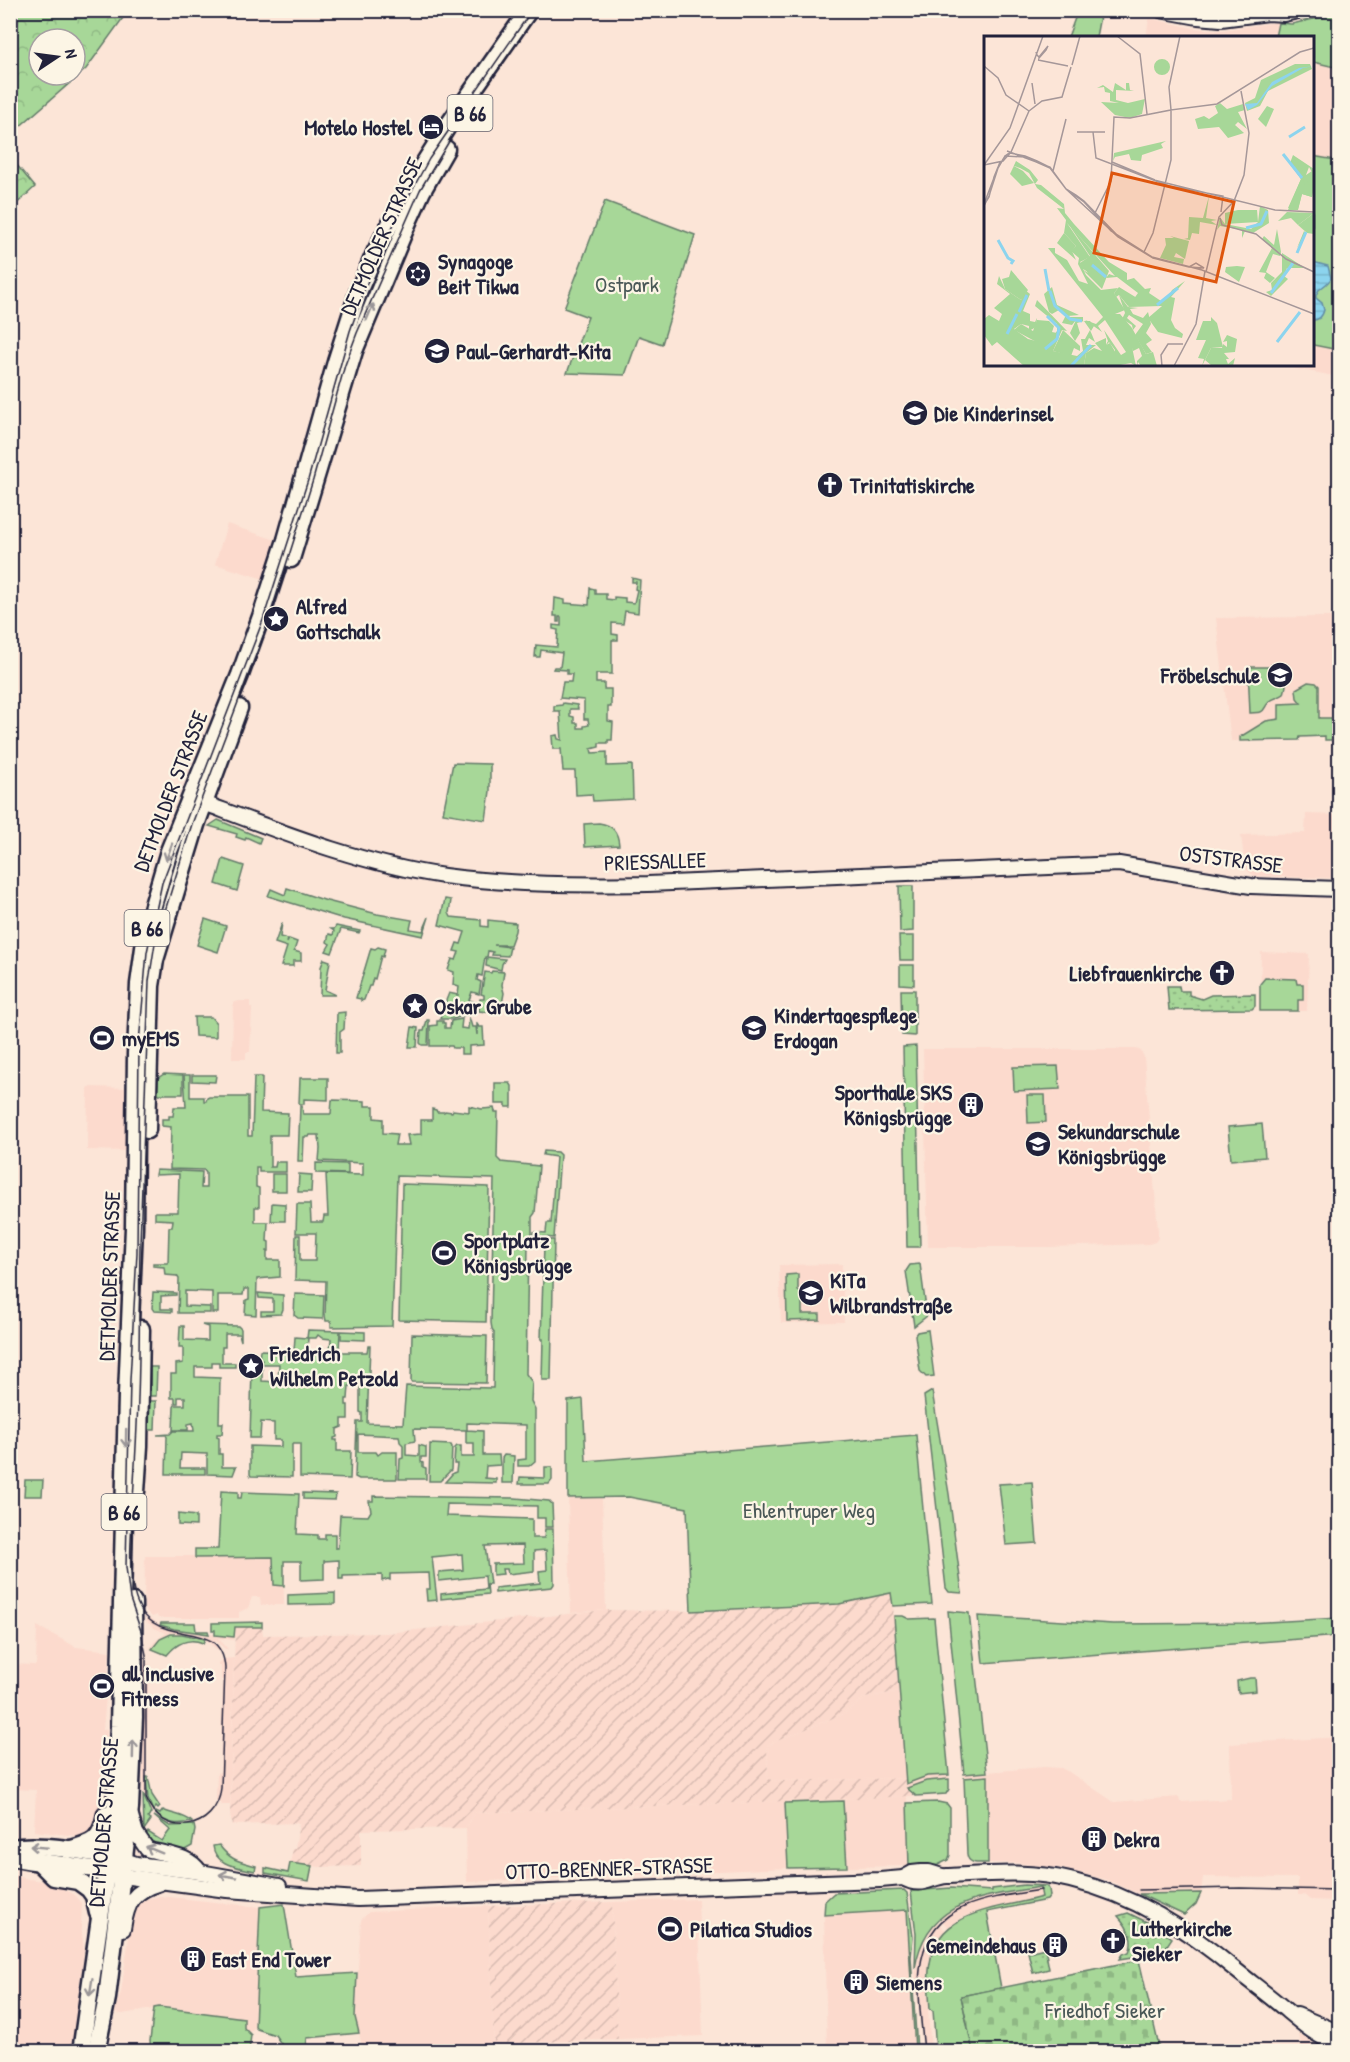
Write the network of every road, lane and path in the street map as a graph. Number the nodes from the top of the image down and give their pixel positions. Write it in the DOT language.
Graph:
graph roads {
  1 [pos="529,10"];
  2 [pos="543,10"];
  3 [pos="1160,10"];
  4 [pos="1303,10"];
  5 [pos="1271,12"];
  6 [pos="343,364"];
  7 [pos="197,800"];
  8 [pos="1119,864"];
  9 [pos="1340,889"];
  10 [pos="134,1380"];
  11 [pos="119,1734"];
  12 [pos="130,1808"];
  13 [pos="10,1848"];
  14 [pos="68,1850"];
  15 [pos="10,1857"];
  16 [pos="39,1862"];
  17 [pos="115,1866"];
  18 [pos="200,1872"];
  19 [pos="164,1882"];
  20 [pos="316,1895"];
  21 [pos="99,1929"];
  22 [pos="107,1998"];
  23 [pos="1340,2022"];
  24 [pos="1323,2032"];
  25 [pos="1340,2032"];
  26 [pos="1340,2046"];
  27 [pos="81,2052"];
  28 [pos="96,2052"];
  29 [pos="1336,2052"];
  1 -- 6 [label="main road, DETMOLDER STRASSE / B 66"];
  6 -- 2 [label="main road, DETMOLDER STRASSE / B 66, one-way"];
  3 -- 5 [label="street"];
  4 -- 5 [label="street"];
  6 -- 7 [label="main road, DETMOLDER STRASSE / B 66"];
  7 -- 8 [label="street, PRIESSALLEE"];
  7 -- 10 [label="main road, DETMOLDER STRASSE / B 66"];
  8 -- 9 [label="street, OSTSTRASSE"];
  10 -- 11 [label="main road, DETMOLDER STRASSE / B 66, one-way"];
  12 -- 10 [label="main road, DETMOLDER STRASSE / B 66, one-way"];
  11 -- 14 [label="main road"];
  11 -- 17 [label="main road, DETMOLDER STRASSE / B 66"];
  12 -- 17 [label="main road, DETMOLDER STRASSE / B 66"];
  18 -- 12 [label="street, B 66, one-way"];
  14 -- 13 [label="main road, one-way"];
  14 -- 17 [label="main road"];
  15 -- 16 [label="main road"];
  16 -- 17 [label="main road"];
  16 -- 21 [label="main road"];
  17 -- 18 [label="street, OTTO-BRENNER-STRASSE"];
  17 -- 19 [label="street, OTTO-BRENNER-STRASSE"];
  17 -- 21 [label="main road, DETMOLDER STRASSE / B 66"];
  17 -- 22 [label="main road, DETMOLDER STRASSE / B 66"];
  20 -- 18 [label="street, OTTO-BRENNER-STRASSE, one-way"];
  19 -- 20 [label="street, OTTO-BRENNER-STRASSE"];
  19 -- 22 [label="street"];
  20 -- 24 [label="street, OTTO-BRENNER-STRASSE"];
  21 -- 27 [label="main road, DETMOLDER STRASSE / B 66, one-way"];
  22 -- 28 [label="main road, DETMOLDER STRASSE / B 66"];
  23 -- 24 [label="street"];
  24 -- 25 [label="street, OTTO-BRENNER-STRASSE"];
  24 -- 26 [label="street, OTTO-BRENNER-STRASSE"];
  24 -- 29 [label="street"];
}
